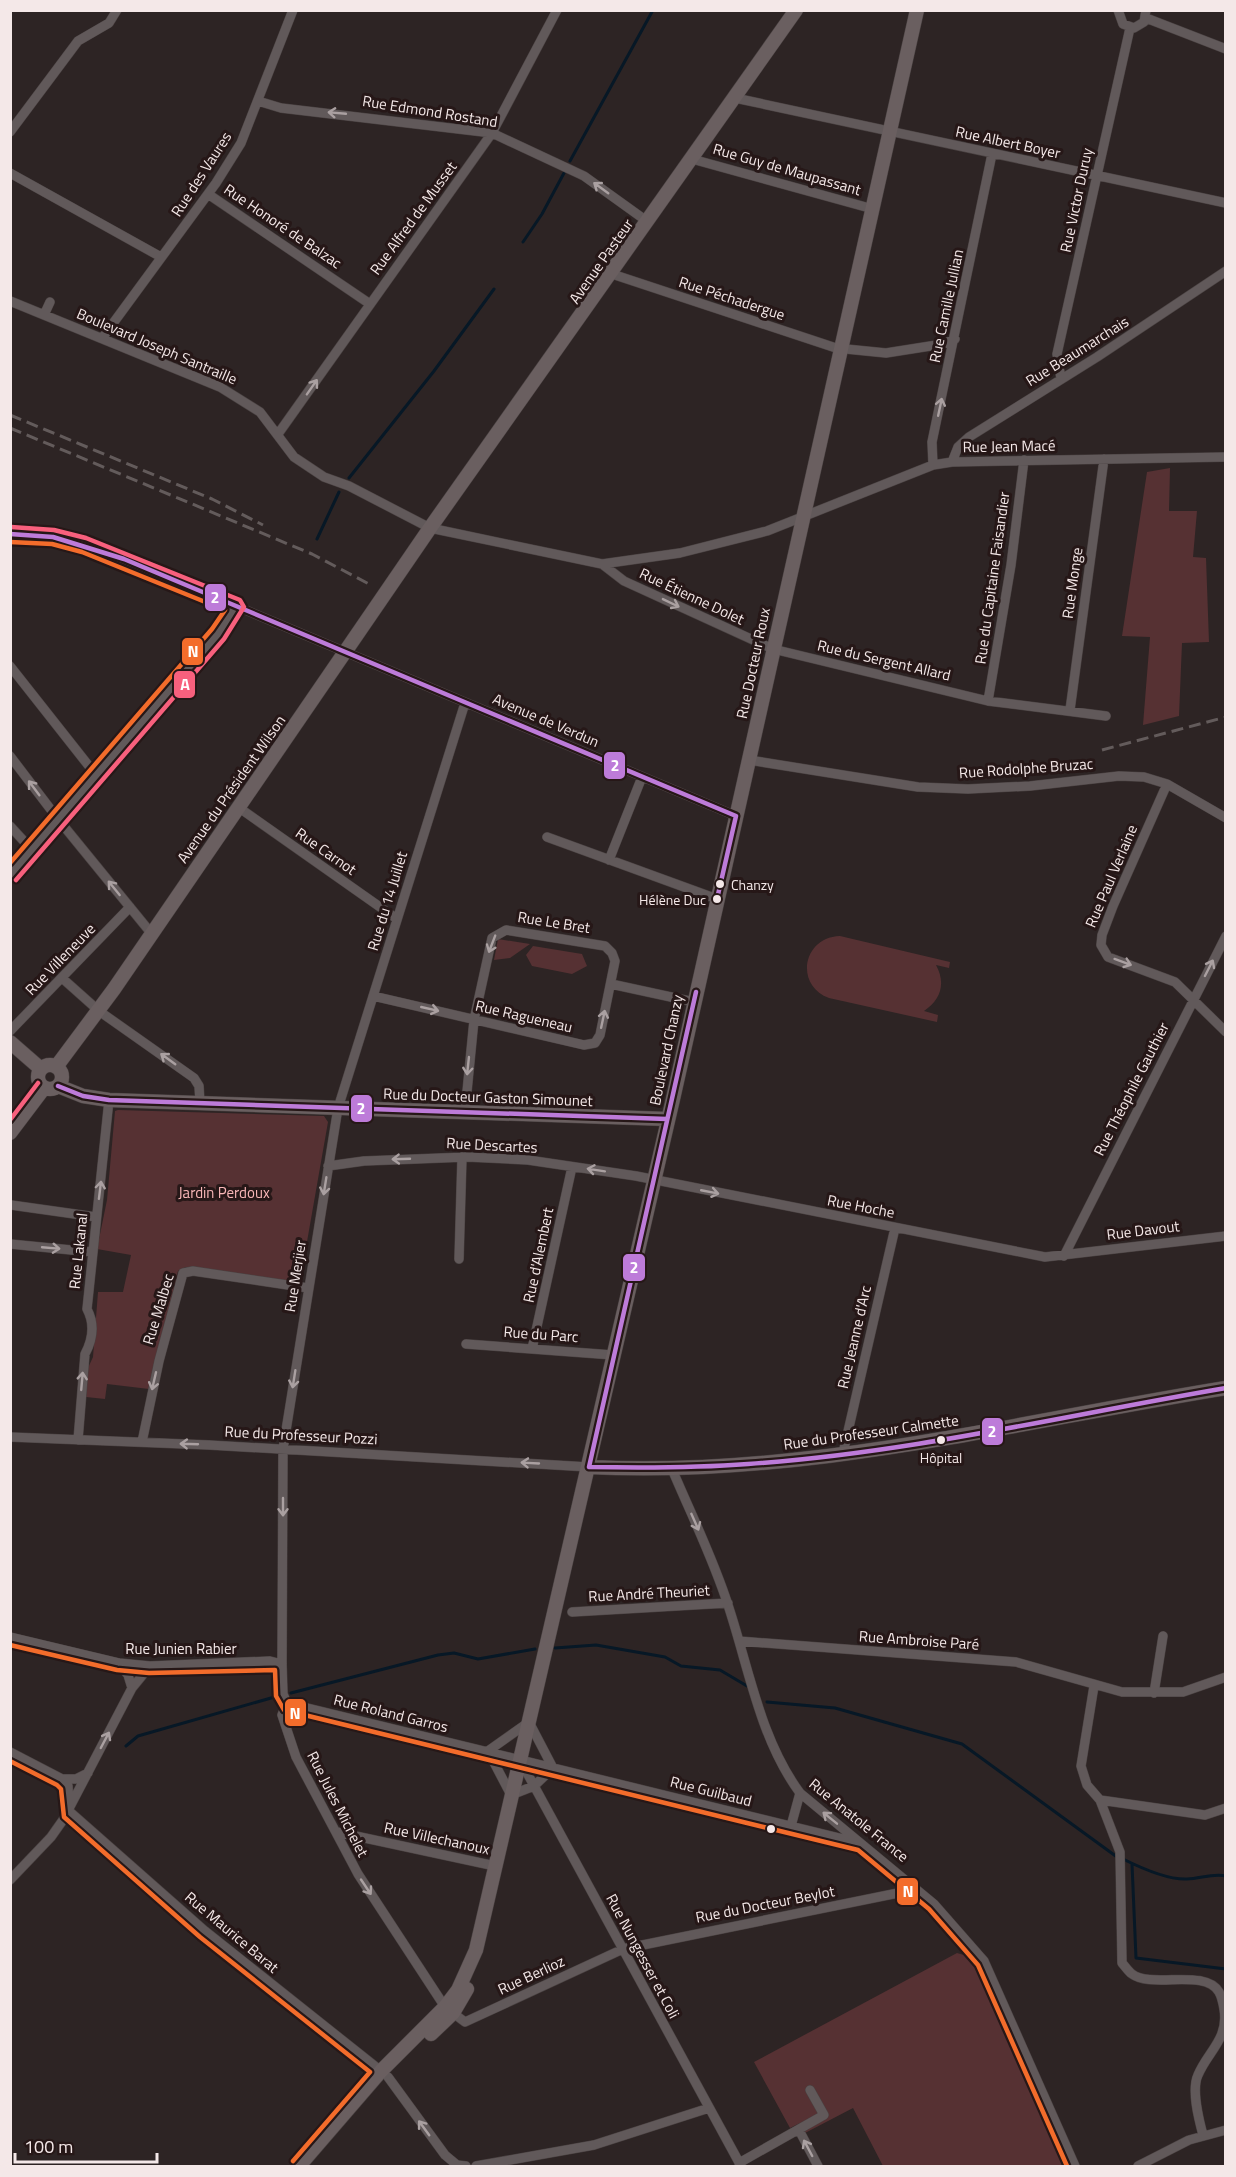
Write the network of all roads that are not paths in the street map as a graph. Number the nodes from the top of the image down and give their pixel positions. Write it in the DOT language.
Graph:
graph roads {
  1 [pos="117,10"];
  2 [pos="293,10"];
  3 [pos="557,10"];
  4 [pos="796,10"];
  5 [pos="917,10"];
  6 [pos="1110,10"];
  7 [pos="1118,14"];
  8 [pos="1146,14"];
  9 [pos="1130,28"];
  10 [pos="1226,49"];
  11 [pos="735,98"];
  12 [pos="258,101"];
  13 [pos="10,132"];
  14 [pos="492,133"];
  15 [pos="890,133"];
  16 [pos="992,154"];
  17 [pos="692,159"];
  18 [pos="10,173"];
  19 [pos="1096,176"];
  20 [pos="208,194"];
  21 [pos="1226,203"];
  22 [pos="873,209"];
  23 [pos="648,222"];
  24 [pos="161,257"];
  25 [pos="1226,271"];
  26 [pos="612,274"];
  27 [pos="10,301"];
  28 [pos="50,302"];
  29 [pos="370,304"];
  30 [pos="44,315"];
  31 [pos="103,337"];
  32 [pos="955,339"];
  33 [pos="842,349"];
  34 [pos="1061,379"];
  35 [pos="278,434"];
  36 [pos="1226,457"];
  37 [pos="1104,459"];
  38 [pos="1024,460"];
  39 [pos="952,462"];
  40 [pos="933,465"];
  41 [pos="803,518"];
  42 [pos="430,528"];
  43 [pos="10,534"];
  44 [pos="602,564"];
  45 [pos="237,607"];
  46 [pos="773,650"];
  47 [pos="345,652"];
  48 [pos="10,666"];
  49 [pos="988,701"];
  50 [pos="465,703"];
  51 [pos="1070,710"];
  52 [pos="1106,716"];
  53 [pos="10,756"];
  54 [pos="749,760"];
  55 [pos="96,775"];
  56 [pos="642,777"];
  57 [pos="1167,784"];
  58 [pos="238,807"];
  59 [pos="736,816"];
  60 [pos="1226,818"];
  61 [pos="58,819"];
  62 [pos="10,826"];
  63 [pos="547,837"];
  64 [pos="32,850"];
  65 [pos="609,860"];
  66 [pos="10,875"];
  67 [pos="717,899"];
  68 [pos="130,907"];
  69 [pos="397,919"];
  70 [pos="151,933"];
  71 [pos="1226,936"];
  72 [pos="62,978"];
  73 [pos="611,984"];
  74 [pos="373,996"];
  75 [pos="1193,1000"];
  76 [pos="693,1002"];
  77 [pos="99,1011"];
  78 [pos="474,1020"];
  79 [pos="10,1031"];
  80 [pos="1226,1032"];
  81 [pos="10,1042"];
  82 [pos="56,1067"];
  83 [pos="41,1069"];
  84 [pos="58,1086"];
  85 [pos="44,1088"];
  86 [pos="109,1100"];
  87 [pos="200,1103"];
  88 [pos="338,1108"];
  89 [pos="465,1112"];
  90 [pos="667,1119"];
  91 [pos="10,1133"];
  92 [pos="462,1157"];
  93 [pos="328,1166"];
  94 [pos="572,1167"];
  95 [pos="653,1181"];
  96 [pos="11,1205"];
  97 [pos="96,1217"];
  98 [pos="895,1228"];
  99 [pos="1226,1236"];
  100 [pos="10,1244"];
  101 [pos="92,1251"];
  102 [pos="1064,1256"];
  103 [pos="459,1259"];
  104 [pos="308,1288"];
  105 [pos="466,1344"];
  106 [pos="532,1349"];
  107 [pos="613,1355"];
  108 [pos="1226,1388"];
  109 [pos="10,1437"];
  110 [pos="78,1440"];
  111 [pos="142,1442"];
  112 [pos="283,1449"];
  113 [pos="843,1453"];
  114 [pos="589,1467"];
  115 [pos="672,1469"];
  116 [pos="728,1604"];
  117 [pos="572,1612"];
  118 [pos="1162,1636"];
  119 [pos="10,1637"];
  120 [pos="739,1641"];
  121 [pos="119,1663"];
  122 [pos="282,1664"];
  123 [pos="150,1666"];
  124 [pos="1226,1677"];
  125 [pos="1094,1686"];
  126 [pos="132,1688"];
  127 [pos="1154,1694"];
  128 [pos="287,1702"];
  129 [pos="529,1722"];
  130 [pos="10,1752"];
  131 [pos="488,1752"];
  132 [pos="520,1759"];
  133 [pos="553,1768"];
  134 [pos="88,1773"];
  135 [pos="62,1779"];
  136 [pos="534,1786"];
  137 [pos="800,1793"];
  138 [pos="511,1795"];
  139 [pos="1100,1800"];
  140 [pos="1226,1808"];
  141 [pos="69,1811"];
  142 [pos="790,1826"];
  143 [pos="337,1832"];
  144 [pos="861,1843"];
  145 [pos="495,1866"];
  146 [pos="10,1880"];
  147 [pos="911,1883"];
  148 [pos="623,1949"];
  149 [pos="454,2014"];
  150 [pos="385,2074"];
  151 [pos="810,2090"];
  152 [pos="709,2108"];
  153 [pos="799,2130"];
  154 [pos="1226,2130"];
  155 [pos="1203,2135"];
  156 [pos="533,2157"];
  157 [pos="740,2165"];
  158 [pos="299,2166"];
  159 [pos="466,2166"];
  160 [pos="476,2166"];
  161 [pos="538,2166"];
  162 [pos="818,2166"];
  163 [pos="1076,2166"];
  164 [pos="1138,2166"];
  1 -- 13 [label="street"];
  2 -- 12 [label="street, Rue des Vaures"];
  3 -- 14 [label="street, Rue Alfred de Musset"];
  4 -- 11 [label="main road, Avenue Pasteur"];
  5 -- 15 [label="main road, Rue Docteur Roux"];
  6 -- 7 [label="street"];
  7 -- 9 [label="street"];
  8 -- 9 [label="street"];
  8 -- 10 [label="street"];
  9 -- 19 [label="street, Rue Victor Duruy"];
  11 -- 15 [label="street, Rue Albert Boyer"];
  11 -- 17 [label="main road, Avenue Pasteur"];
  14 -- 12 [label="street, Rue Edmond Rostand, one-way"];
  12 -- 20 [label="street, Rue des Vaures"];
  23 -- 14 [label="street, Rue Edmond Rostand, one-way"];
  14 -- 29 [label="street, Rue Alfred de Musset"];
  15 -- 16 [label="street, Rue Albert Boyer"];
  15 -- 22 [label="main road, Rue Docteur Roux"];
  16 -- 19 [label="street, Rue Albert Boyer"];
  16 -- 32 [label="street, Rue Camille Jullian"];
  17 -- 22 [label="street, Rue Guy de Maupassant"];
  17 -- 23 [label="main road, Avenue Pasteur"];
  18 -- 24 [label="street"];
  19 -- 21 [label="street, Rue Albert Boyer"];
  19 -- 34 [label="street, Rue Victor Duruy"];
  20 -- 24 [label="street, Rue des Vaures"];
  20 -- 29 [label="street, Rue Honoré de Balzac"];
  22 -- 33 [label="main road, Rue Docteur Roux"];
  23 -- 26 [label="main road, Avenue Pasteur"];
  24 -- 31 [label="street, Rue des Vaures"];
  25 -- 34 [label="street, Rue Beaumarchais"];
  26 -- 33 [label="street, Rue Péchadergue"];
  26 -- 42 [label="main road, Avenue Pasteur"];
  27 -- 30 [label="street, Boulevard Joseph Santraille"];
  28 -- 30 [label="street"];
  35 -- 29 [label="street, Rue Alfred de Musset, one-way"];
  30 -- 31 [label="street, Boulevard Joseph Santraille"];
  31 -- 35 [label="street, Boulevard Joseph Santraille"];
  32 -- 33 [label="street, Rue Péchadergue"];
  40 -- 32 [label="street, Rue Camille Jullian, one-way"];
  33 -- 41 [label="main road, Rue Docteur Roux"];
  34 -- 39 [label="street, Rue Beaumarchais"];
  35 -- 42 [label="street, Boulevard Joseph Santraille"];
  36 -- 37 [label="street, Rue Jean Macé"];
  37 -- 38 [label="street, Rue Jean Macé"];
  37 -- 51 [label="street, Rue Monge"];
  38 -- 39 [label="street, Rue Jean Macé"];
  38 -- 49 [label="street, Rue du Capitaine Faisandier"];
  39 -- 40 [label="street, Rue Jean Macé"];
  40 -- 41 [label="street, Rue Jean Macé"];
  41 -- 44 [label="street, Rue Jean Macé"];
  41 -- 46 [label="main road, Rue Docteur Roux"];
  42 -- 44 [label="street, Boulevard Joseph Santraille"];
  42 -- 47 [label="main road, Avenue du Président Wilson"];
  43 -- 45 [label="street, Avenue de Verdun"];
  44 -- 46 [label="street, Rue Étienne Dolet, one-way"];
  45 -- 47 [label="street, Avenue de Verdun"];
  45 -- 55 [label="street"];
  46 -- 49 [label="street, Rue du Sergent Allard"];
  46 -- 54 [label="main road, Rue Docteur Roux"];
  47 -- 50 [label="street, Avenue de Verdun"];
  47 -- 58 [label="main road, Avenue du Président Wilson"];
  48 -- 55 [label="street"];
  49 -- 51 [label="street, Rue du Sergent Allard"];
  50 -- 56 [label="street, Avenue de Verdun"];
  50 -- 69 [label="street, Rue du 14 Juillet"];
  51 -- 52 [label="street, Rue du Sergent Allard"];
  61 -- 53 [label="street, one-way"];
  54 -- 57 [label="street, Rue Rodolphe Bruzac"];
  54 -- 59 [label="main road, Rue Docteur Roux"];
  55 -- 61 [label="street"];
  56 -- 59 [label="street, Avenue de Verdun"];
  56 -- 65 [label="street"];
  57 -- 60 [label="street, Rue Rodolphe Bruzac"];
  57 -- 75 [label="street, Rue Paul Verlaine, one-way"];
  58 -- 69 [label="street, Rue Carnot"];
  58 -- 70 [label="main road, Avenue du Président Wilson"];
  59 -- 67 [label="main road, Boulevard Chanzy"];
  61 -- 64 [label="street"];
  68 -- 61 [label="street, one-way"];
  62 -- 64 [label="street"];
  63 -- 65 [label="street"];
  64 -- 66 [label="street"];
  65 -- 67 [label="street"];
  67 -- 76 [label="main road, Boulevard Chanzy"];
  68 -- 70 [label="street"];
  68 -- 72 [label="street, Rue Villeneuve"];
  69 -- 74 [label="street, Rue du 14 Juillet"];
  70 -- 77 [label="main road, Avenue du Président Wilson"];
  75 -- 71 [label="street, Rue Théophile Gauthier, one-way"];
  72 -- 77 [label="street"];
  72 -- 79 [label="street, Rue Villeneuve"];
  73 -- 76 [label="street"];
  78 -- 73 [label="street, Rue Ragueneau, one-way"];
  73 -- 78 [label="street, Rue Le Bret, one-way"];
  74 -- 78 [label="street, Rue Ragueneau, one-way"];
  74 -- 88 [label="street, Rue du 14 Juillet"];
  75 -- 80 [label="street"];
  75 -- 102 [label="street, Rue Théophile Gauthier"];
  76 -- 90 [label="main road, Boulevard Chanzy"];
  77 -- 82 [label="main road, Avenue du Président Wilson"];
  87 -- 77 [label="street, one-way"];
  78 -- 89 [label="street, Rue Le Bret, one-way"];
  81 -- 83 [label="main road"];
  82 -- 83 [label="main road"];
  82 -- 84 [label="main road"];
  83 -- 85 [label="main road"];
  84 -- 85 [label="main road"];
  84 -- 86 [label="main road, Rue du Docteur Gaston Simounet"];
  85 -- 91 [label="main road"];
  86 -- 87 [label="main road, Rue du Docteur Gaston Simounet"];
  97 -- 86 [label="street, Rue Lakanal, one-way"];
  87 -- 88 [label="main road, Rue du Docteur Gaston Simounet"];
  88 -- 89 [label="main road, Rue du Docteur Gaston Simounet"];
  88 -- 93 [label="street, Rue Merjier"];
  89 -- 90 [label="main road, Rue du Docteur Gaston Simounet"];
  90 -- 95 [label="main road, Boulevard Chanzy"];
  92 -- 93 [label="street, Rue Descartes, one-way"];
  92 -- 94 [label="street, Rue Descartes"];
  92 -- 103 [label="street"];
  93 -- 104 [label="street, Rue Merjier, one-way"];
  95 -- 94 [label="street, Rue Descartes, one-way"];
  94 -- 106 [label="street, Rue d'Alembert"];
  95 -- 98 [label="street, Rue Hoche, one-way"];
  95 -- 107 [label="main road, Boulevard Chanzy"];
  96 -- 97 [label="street"];
  97 -- 101 [label="street, Rue Lakanal"];
  98 -- 102 [label="street, Rue Hoche"];
  98 -- 113 [label="street, Rue Jeanne d'Arc"];
  99 -- 102 [label="street, Rue Davout"];
  100 -- 101 [label="street, one-way"];
  110 -- 101 [label="street, Rue Lakanal, one-way"];
  104 -- 111 [label="street, Rue Malbec, one-way"];
  104 -- 112 [label="street, Rue Merjier, one-way"];
  105 -- 106 [label="street, Rue du Parc"];
  106 -- 107 [label="street, Rue du Parc"];
  107 -- 114 [label="main road, Boulevard Chanzy"];
  108 -- 113 [label="main road, Rue du Professeur Calmette"];
  109 -- 110 [label="street, Rue du Professeur Pozzi"];
  110 -- 111 [label="street, Rue du Professeur Pozzi"];
  112 -- 111 [label="street, Rue du Professeur Pozzi, one-way"];
  114 -- 112 [label="street, Rue du Professeur Pozzi, one-way"];
  112 -- 122 [label="street, Rue Jules Michelet, one-way"];
  113 -- 115 [label="main road, Rue du Professeur Calmette"];
  114 -- 115 [label="main road, Rue du Professeur Calmette"];
  114 -- 129 [label="main road, Boulevard Chanzy"];
  115 -- 116 [label="street, Rue Anatole France, one-way"];
  116 -- 117 [label="street, Rue André Theuriet"];
  116 -- 120 [label="street, Rue Anatole France"];
  118 -- 127 [label="street"];
  119 -- 121 [label="street, Rue Junien Rabier"];
  120 -- 125 [label="street, Rue Ambroise Paré"];
  120 -- 137 [label="street, Rue Anatole France"];
  121 -- 123 [label="street, Rue Junien Rabier"];
  121 -- 126 [label="street"];
  122 -- 123 [label="street, Rue Junien Rabier"];
  122 -- 128 [label="street, Rue Jules Michelet"];
  123 -- 126 [label="street"];
  124 -- 127 [label="street, Rue Ambroise Paré"];
  125 -- 127 [label="street, Rue Ambroise Paré"];
  125 -- 139 [label="street"];
  134 -- 126 [label="street, one-way"];
  128 -- 131 [label="street, Rue Roland Garros"];
  128 -- 143 [label="street, Rue Jules Michelet"];
  129 -- 131 [label="street"];
  129 -- 132 [label="main road, Boulevard Chanzy"];
  129 -- 133 [label="street"];
  130 -- 135 [label="street"];
  131 -- 132 [label="street, Rue Roland Garros"];
  131 -- 138 [label="street"];
  132 -- 133 [label="street, Rue Guilbaud"];
  132 -- 136 [label="street, Rue Nungesser et Coli"];
  132 -- 138 [label="main road, Boulevard Chanzy"];
  133 -- 136 [label="street"];
  133 -- 142 [label="street, Rue Guilbaud"];
  134 -- 135 [label="street"];
  134 -- 141 [label="street"];
  135 -- 141 [label="street"];
  136 -- 138 [label="street"];
  136 -- 148 [label="street, Rue Nungesser et Coli"];
  137 -- 142 [label="street"];
  144 -- 137 [label="street, Rue Anatole France, one-way"];
  138 -- 145 [label="main road, Boulevard Chanzy"];
  139 -- 140 [label="street"];
  139 -- 155 [label="street"];
  141 -- 146 [label="street"];
  141 -- 150 [label="street, Rue Maurice Barat"];
  142 -- 144 [label="street, Rue Guilbaud"];
  143 -- 145 [label="street, Rue Villechanoux"];
  143 -- 149 [label="street, Rue Jules Michelet, one-way"];
  144 -- 147 [label="street, Rue Anatole France"];
  145 -- 149 [label="main road, Boulevard Chanzy"];
  147 -- 148 [label="street, Rue du Docteur Beylot"];
  147 -- 163 [label="street, Rue Anatole France"];
  148 -- 149 [label="street, Rue Berlioz"];
  148 -- 152 [label="street, Rue Nungesser et Coli"];
  149 -- 150 [label="main road, Boulevard Chanzy"];
  150 -- 158 [label="main road, Boulevard Chanzy"];
  159 -- 150 [label="street, Rue Maurice Barat, one-way"];
  151 -- 153 [label="street"];
  152 -- 156 [label="street"];
  152 -- 157 [label="street, Rue Nungesser et Coli"];
  153 -- 157 [label="street"];
  162 -- 153 [label="street, one-way"];
  154 -- 155 [label="street"];
  155 -- 164 [label="street"];
  156 -- 160 [label="street"];
  156 -- 161 [label="street"];
}
